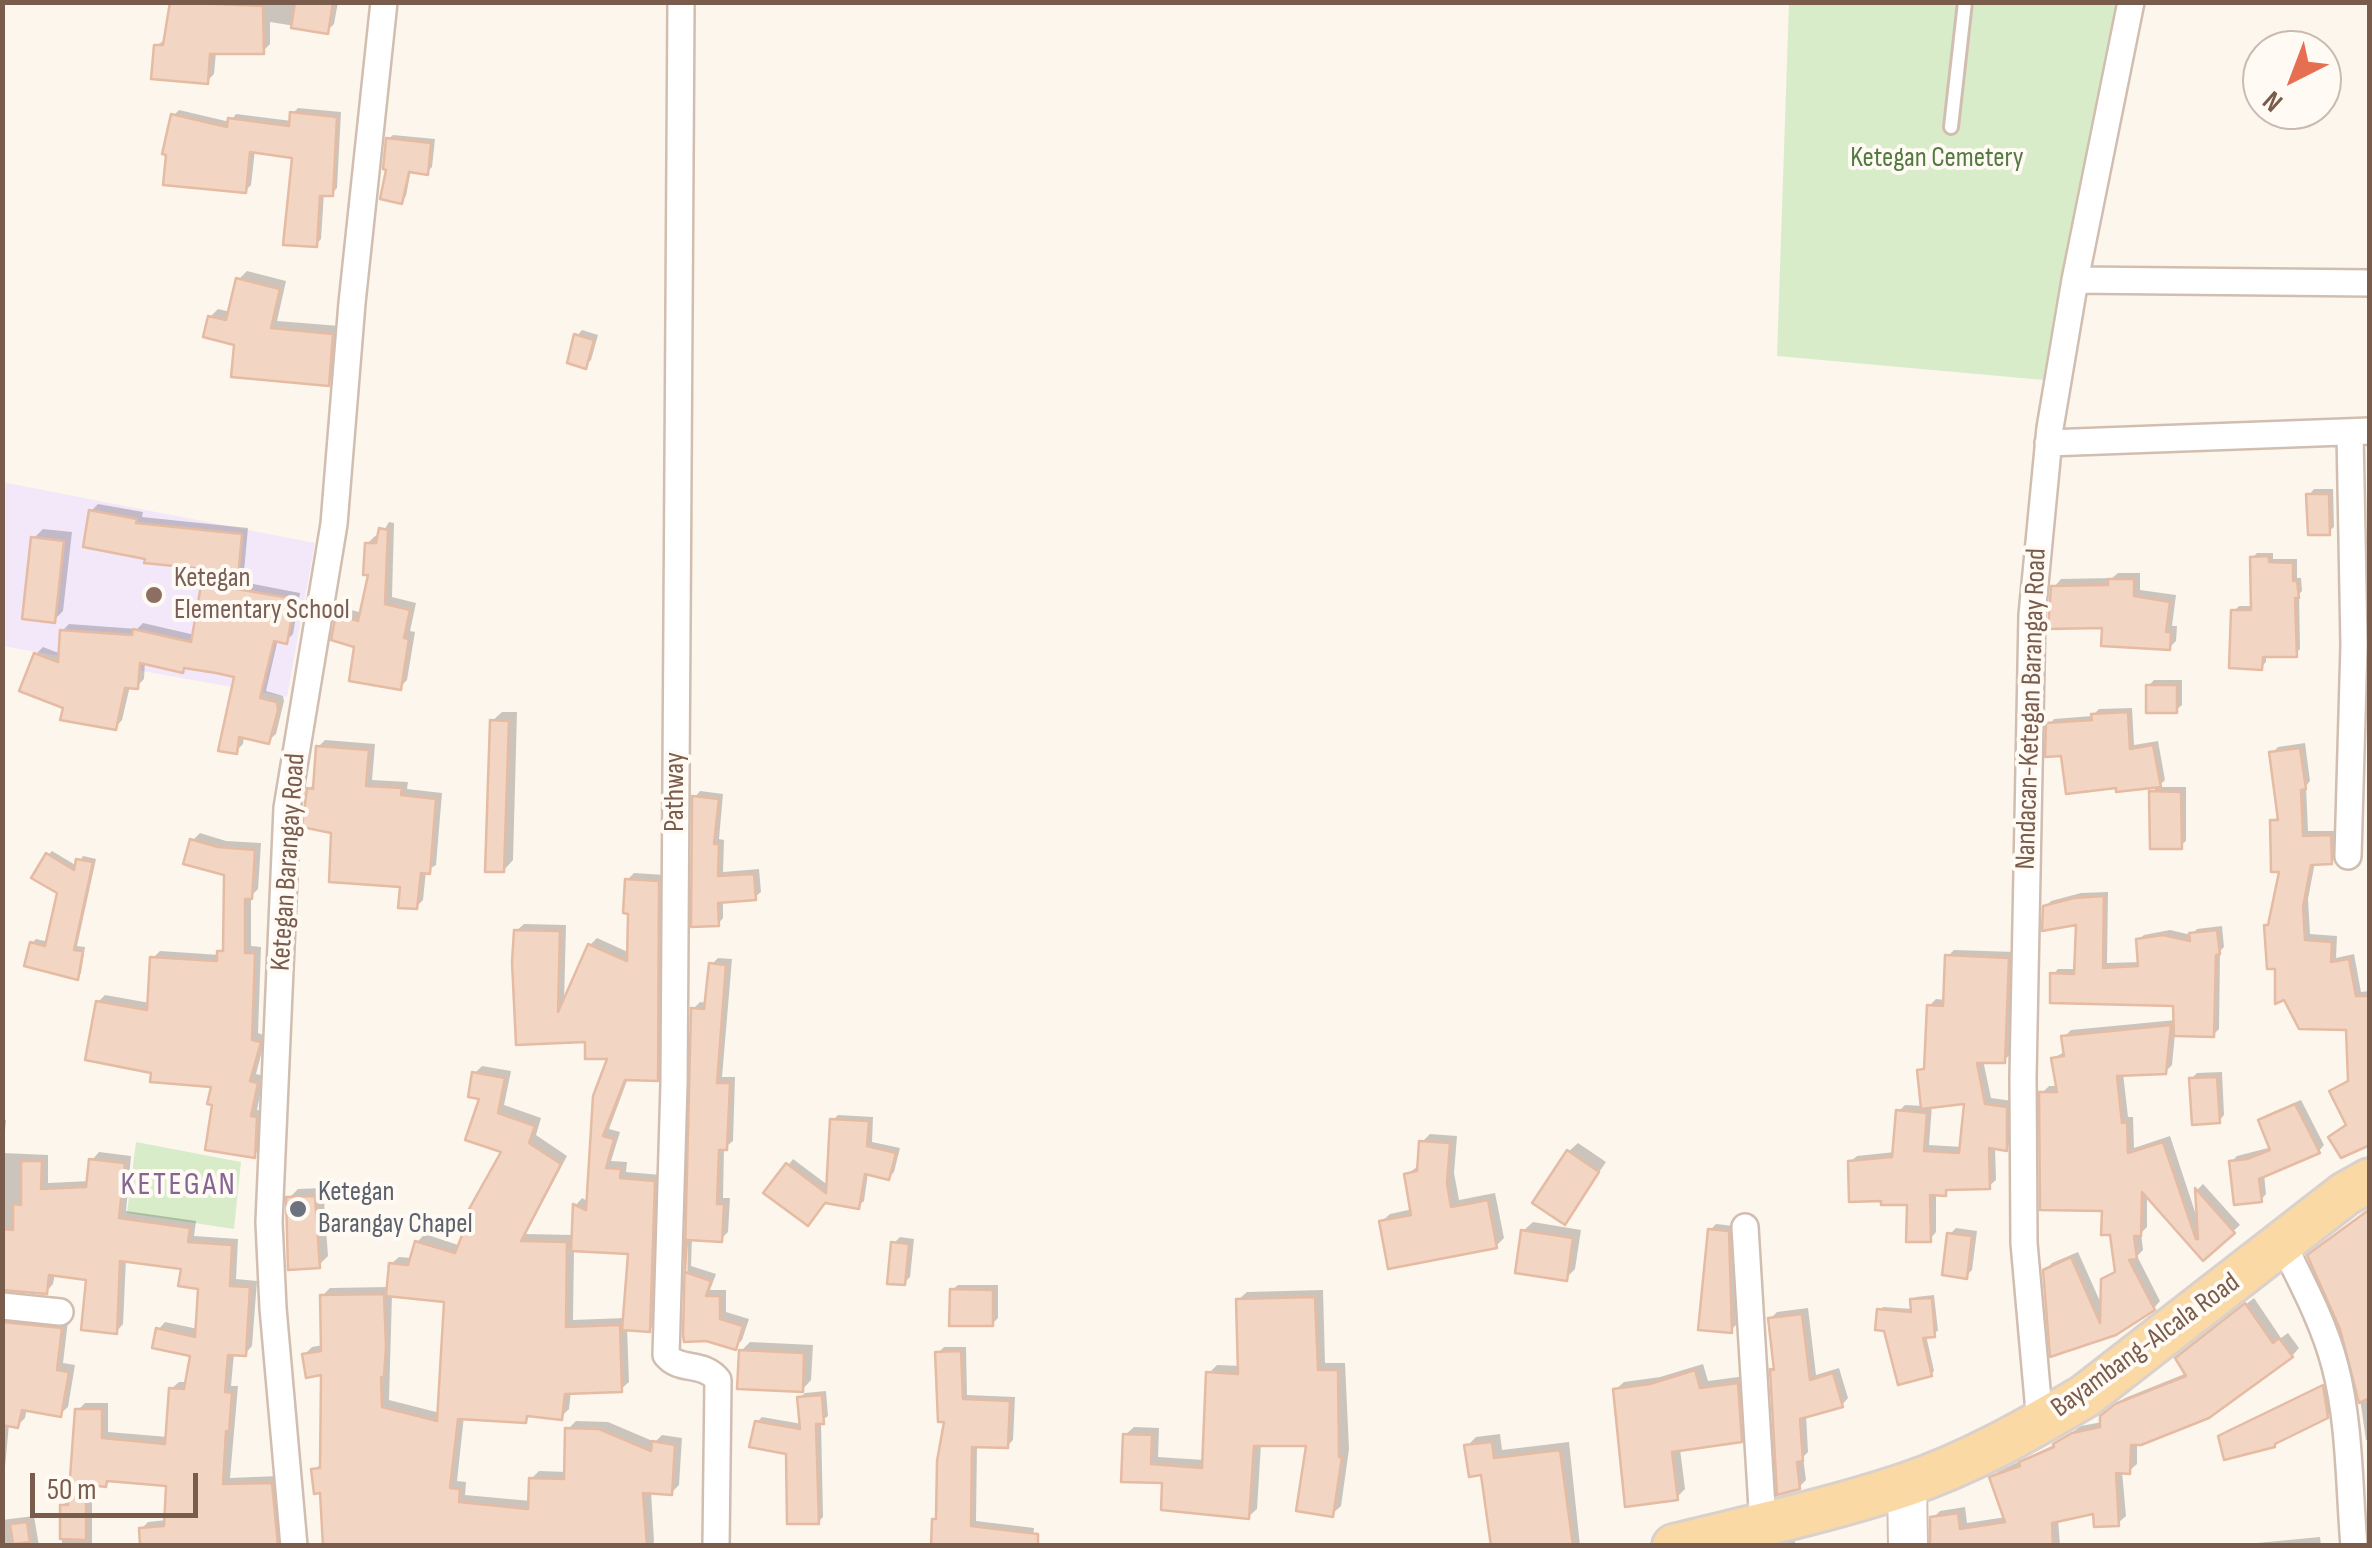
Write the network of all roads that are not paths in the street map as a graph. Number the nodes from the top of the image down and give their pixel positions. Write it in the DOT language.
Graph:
graph roads {
  1 [pos="384,2"];
  2 [pos="681,2"];
  3 [pos="1964,2"];
  4 [pos="2131,2"];
  5 [pos="1951,127"];
  6 [pos="2075,280"];
  7 [pos="2370,283"];
  8 [pos="2360,431"];
  9 [pos="2048,443"];
  10 [pos="2348,856"];
  11 [pos="2370,1180"];
  12 [pos="1745,1228"];
  13 [pos="2283,1244"];
  14 [pos="2,1306"];
  15 [pos="60,1312"];
  16 [pos="2040,1423"];
  17 [pos="1907,1484"];
  18 [pos="1763,1525"];
  19 [pos="294,1546"];
  20 [pos="716,1546"];
  21 [pos="1674,1546"];
  22 [pos="1908,1546"];
  23 [pos="2354,1546"];
  1 -- 19 [label="street, Ketegan Barangay Road"];
  2 -- 20 [label="street, Pathway"];
  3 -- 5 [label="lane"];
  4 -- 6 [label="street, Nandacan-Ketegan Barangay Road"];
  6 -- 7 [label="street"];
  6 -- 9 [label="street, Nandacan-Ketegan Barangay Road"];
  8 -- 9 [label="street"];
  8 -- 10 [label="street"];
  9 -- 16 [label="street, Nandacan-Ketegan Barangay Road"];
  11 -- 13 [label="main road, Bayambang-Alcala Road"];
  12 -- 18 [label="street"];
  13 -- 16 [label="main road, Bayambang-Alcala Road"];
  13 -- 23 [label="street"];
  14 -- 15 [label="street"];
  16 -- 17 [label="main road, Bayambang-Alcala Road"];
  17 -- 18 [label="main road, Bayambang-Alcala Road"];
  17 -- 22 [label="street"];
  18 -- 21 [label="main road, Bayambang-Alcala Road"];
}
